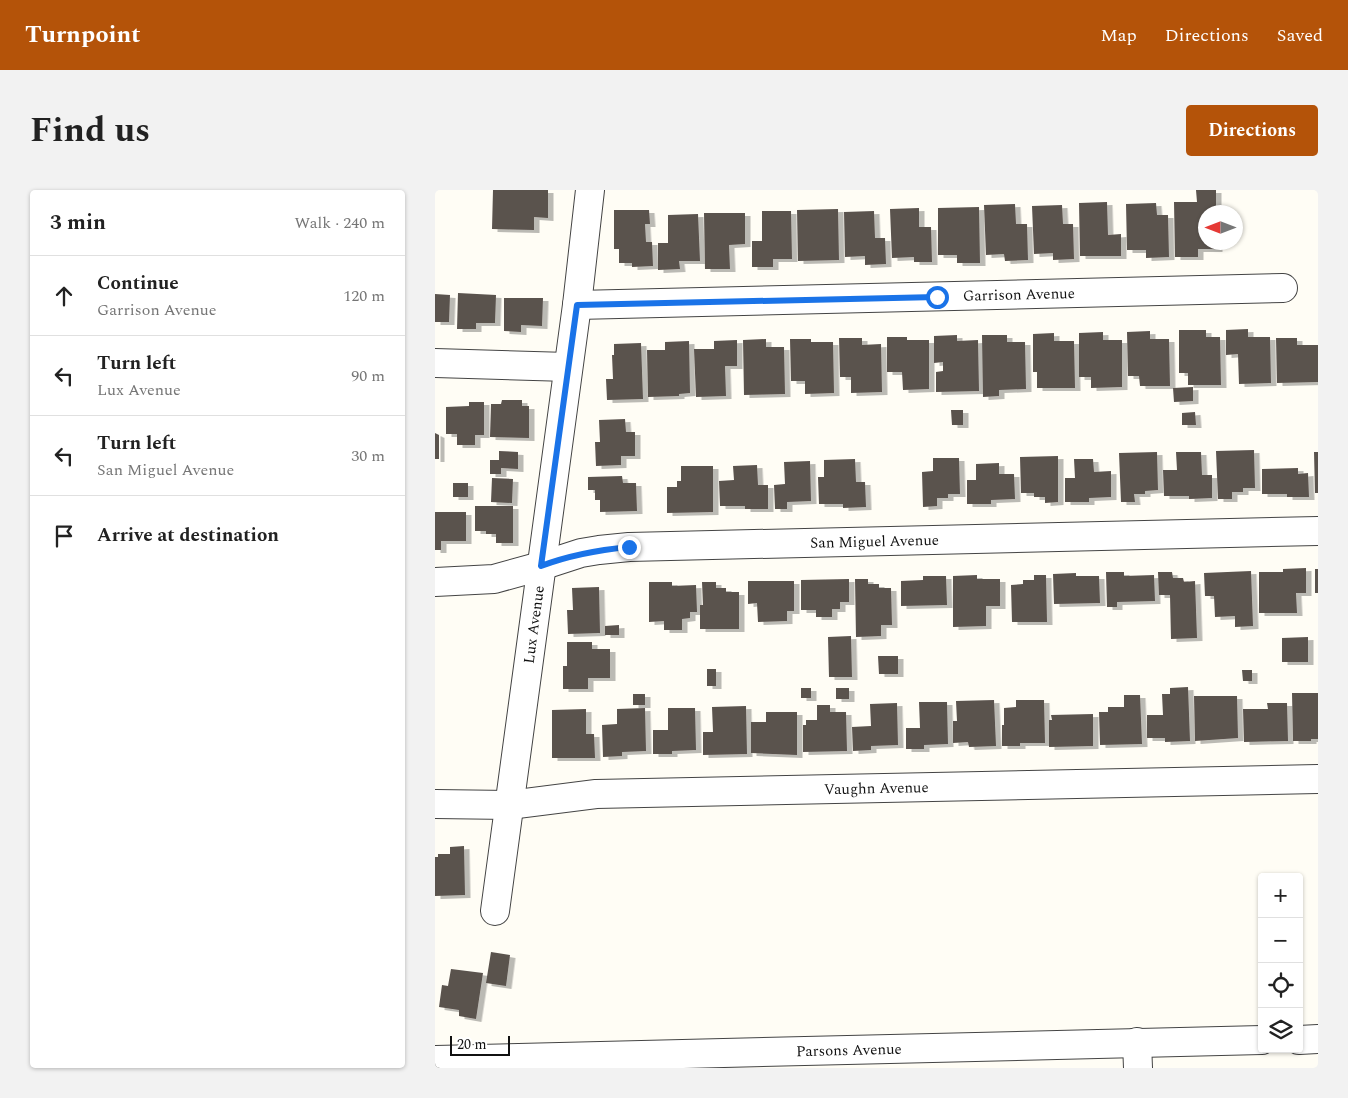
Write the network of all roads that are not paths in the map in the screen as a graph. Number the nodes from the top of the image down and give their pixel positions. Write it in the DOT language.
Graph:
graph roads {
  1 [pos="590,190"];
  2 [pos="1283,288"];
  3 [pos="577,305"];
  4 [pos="435,363"];
  5 [pos="568,367"];
  6 [pos="1318,531"];
  7 [pos="541,566"];
  8 [pos="435,582"];
  9 [pos="1318,779"];
  10 [pos="435,804"];
  11 [pos="509,805"];
  12 [pos="495,911"];
  13 [pos="1318,1039"];
  14 [pos="1258,1040"];
  15 [pos="1303,1040"];
  16 [pos="1138,1055"];
  17 [pos="852,1059"];
  18 [pos="435,1060"];
  19 [pos="553,1062"];
  1 -- 3 [label="street, Lux Avenue"];
  2 -- 3 [label="street, Garrison Avenue"];
  3 -- 5 [label="street, Lux Avenue"];
  4 -- 5 [label="street"];
  5 -- 7 [label="street, Lux Avenue"];
  6 -- 7 [label="street, San Miguel Avenue"];
  7 -- 8 [label="street, San Miguel Avenue"];
  7 -- 11 [label="street, Lux Avenue"];
  9 -- 11 [label="street, Vaughn Avenue"];
  10 -- 11 [label="street, Vaughn Avenue"];
  11 -- 12 [label="street, Lux Avenue"];
  13 -- 15 [label="street"];
  14 -- 16 [label="street, Parsons Avenue"];
  16 -- 17 [label="street, Parsons Avenue"];
  17 -- 19 [label="street, Parsons Avenue"];
  18 -- 19 [label="street, Parsons Avenue"];
}
